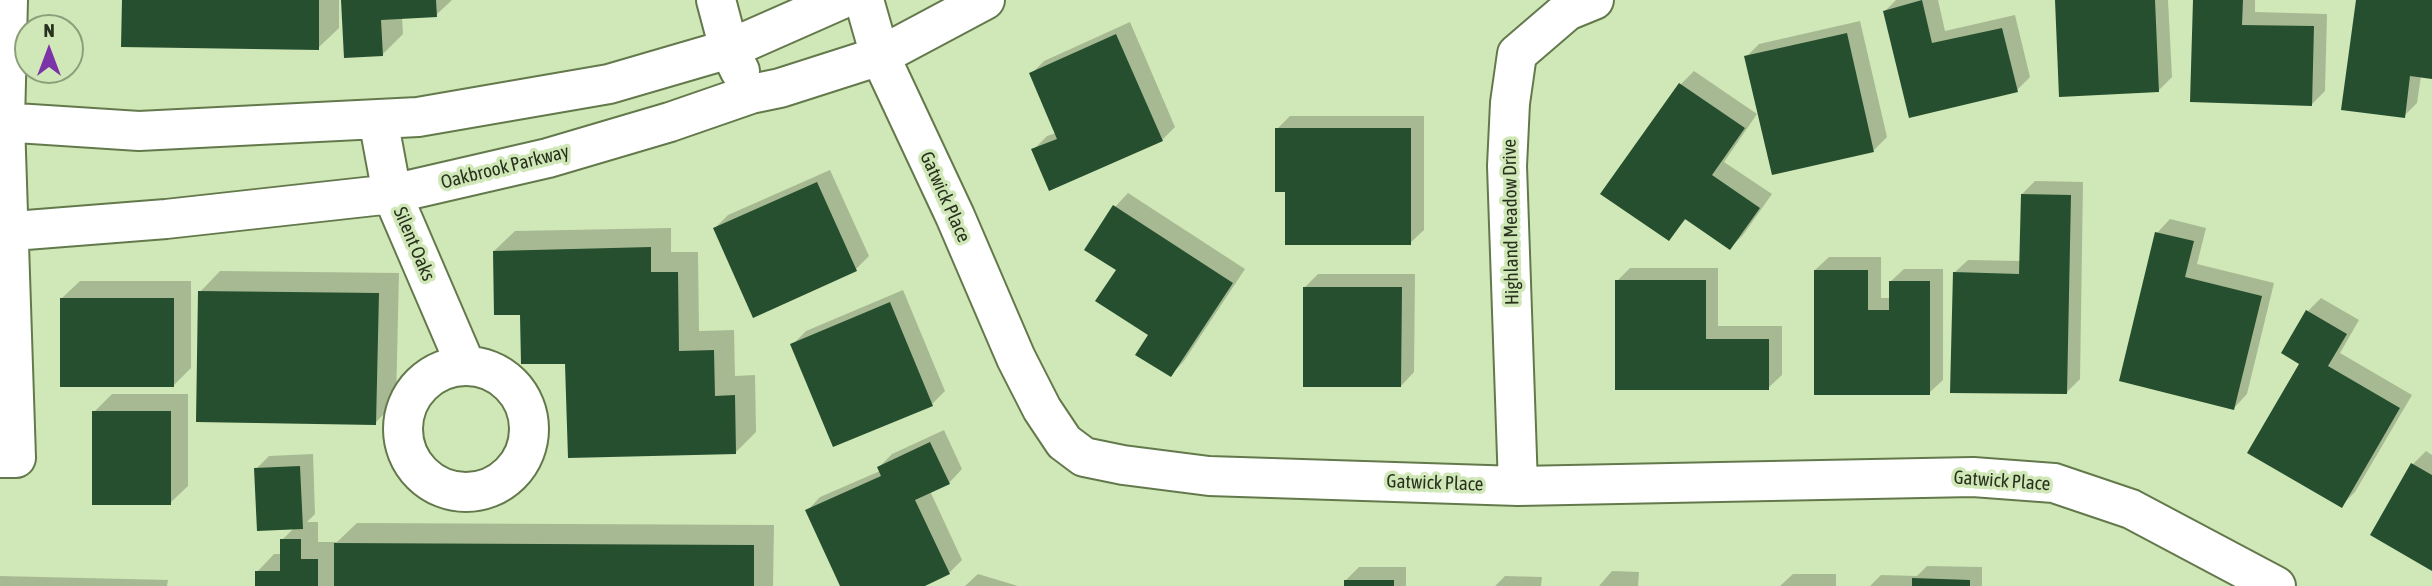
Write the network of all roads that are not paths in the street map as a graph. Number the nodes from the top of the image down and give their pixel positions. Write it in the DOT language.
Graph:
graph roads {
  1 [pos="8,0"];
  2 [pos="716,0"];
  3 [pos="840,0"];
  4 [pos="864,0"];
  5 [pos="985,0"];
  6 [pos="1594,0"];
  7 [pos="778,13"];
  8 [pos="729,48"];
  9 [pos="880,56"];
  10 [pos="809,78"];
  11 [pos="751,94"];
  12 [pos="378,118"];
  13 [pos="2,122"];
  14 [pos="392,194"];
  15 [pos="4,232"];
  16 [pos="466,366"];
  17 [pos="0,458"];
  18 [pos="1518,486"];
  19 [pos="2276,586"];
  1 -- 13 [label="street"];
  2 -- 8 [label="street"];
  3 -- 7 [label="street"];
  4 -- 9 [label="street, Gatwick Place"];
  5 -- 9 [label="street, Oakbrook Parkway"];
  6 -- 18 [label="street, Highland Meadow Drive"];
  7 -- 8 [label="street"];
  7 -- 10 [label="street"];
  8 -- 11 [label="street"];
  8 -- 12 [label="street"];
  9 -- 10 [label="street, Oakbrook Parkway"];
  9 -- 18 [label="street, Gatwick Place"];
  10 -- 11 [label="street, Oakbrook Parkway"];
  11 -- 14 [label="street, Oakbrook Parkway"];
  12 -- 13 [label="street"];
  12 -- 14 [label="street, Silent Oaks"];
  13 -- 15 [label="street"];
  14 -- 15 [label="street, Oakbrook Parkway"];
  14 -- 16 [label="street, Silent Oaks"];
  15 -- 17 [label="street"];
  18 -- 19 [label="street, Gatwick Place"];
}
